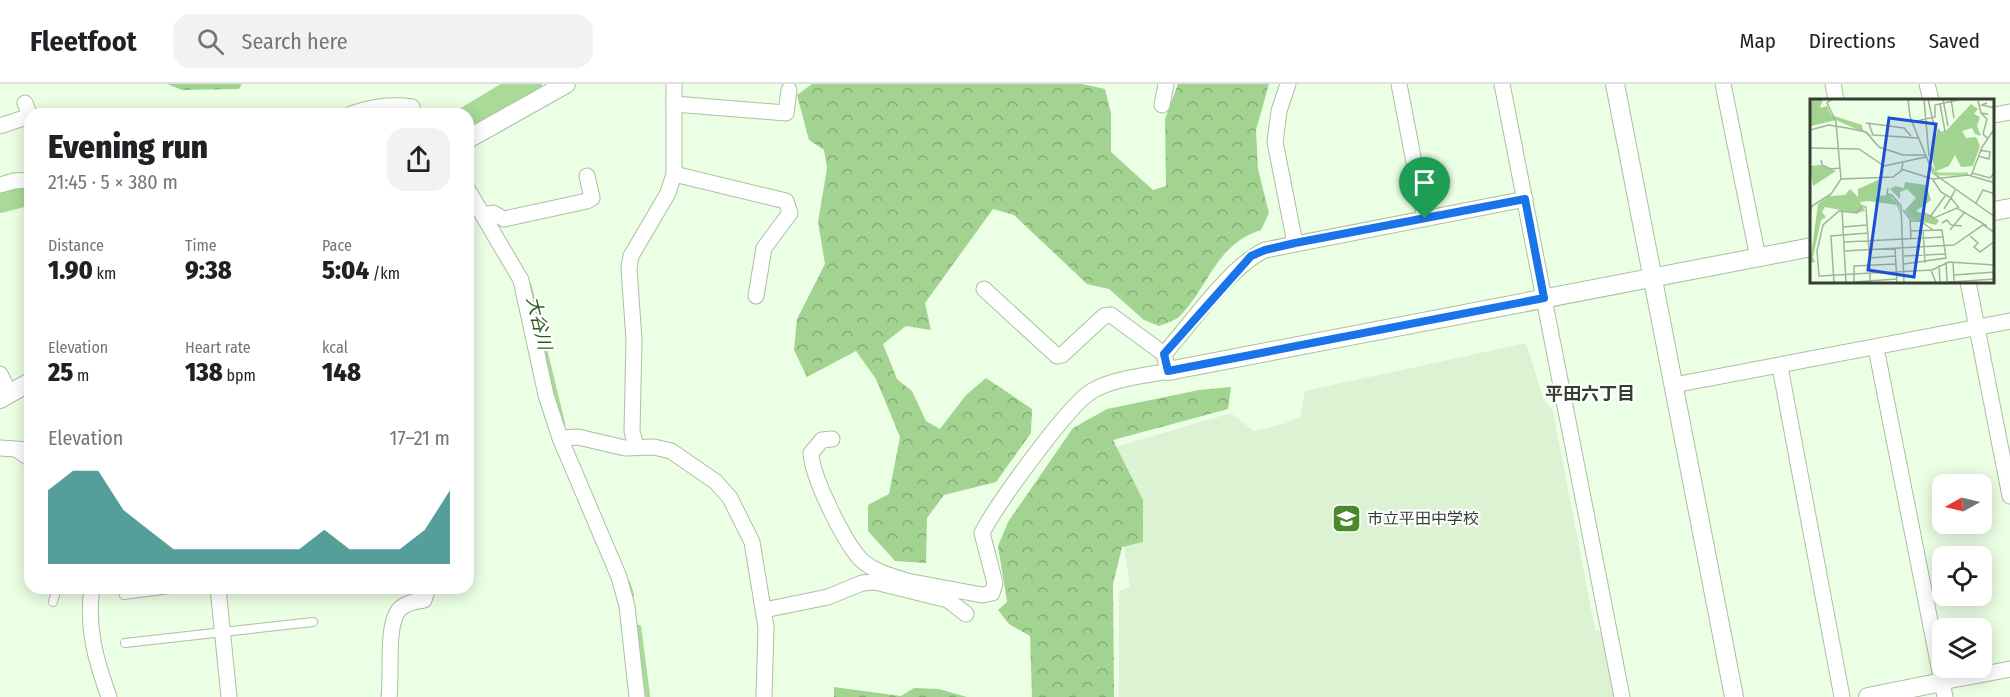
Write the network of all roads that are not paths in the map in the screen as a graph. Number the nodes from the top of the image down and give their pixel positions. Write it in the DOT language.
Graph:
graph roads {
  1 [pos="566,84"];
  2 [pos="674,84"];
  3 [pos="1166,84"];
  4 [pos="1288,84"];
  5 [pos="1399,84"];
  6 [pos="1502,84"];
  7 [pos="1615,84"];
  8 [pos="1723,84"];
  9 [pos="1833,84"];
  10 [pos="1927,84"];
  11 [pos="789,90"];
  12 [pos="1836,99"];
  13 [pos="1930,99"];
  14 [pos="25,103"];
  15 [pos="674,104"];
  16 [pos="1162,105"];
  17 [pos="27,108"];
  18 [pos="374,108"];
  19 [pos="412,108"];
  20 [pos="2010,112"];
  21 [pos="1995,115"];
  22 [pos="24,118"];
  23 [pos="0,126"];
  24 [pos="474,136"];
  25 [pos="674,174"];
  26 [pos="587,176"];
  27 [pos="24,180"];
  28 [pos="0,185"];
  29 [pos="474,199"];
  30 [pos="1525,199"];
  31 [pos="2010,208"];
  32 [pos="1995,211"];
  33 [pos="483,215"];
  34 [pos="1425,219"];
  35 [pos="1295,243"];
  36 [pos="1810,247"];
  37 [pos="1758,258"];
  38 [pos="1653,279"];
  39 [pos="1968,284"];
  40 [pos="984,289"];
  41 [pos="756,296"];
  42 [pos="1544,298"];
  43 [pos="2010,321"];
  44 [pos="1977,327"];
  45 [pos="1876,348"];
  46 [pos="1166,363"];
  47 [pos="1780,367"];
  48 [pos="0,374"];
  49 [pos="24,385"];
  50 [pos="1674,385"];
  51 [pos="5,396"];
  52 [pos="560,438"];
  53 [pos="832,439"];
  54 [pos="636,447"];
  55 [pos="6,448"];
  56 [pos="24,450"];
  57 [pos="24,458"];
  58 [pos="2010,496"];
  59 [pos="906,585"];
  60 [pos="55,594"];
  61 [pos="92,594"];
  62 [pos="132,594"];
  63 [pos="219,594"];
  64 [pos="426,594"];
  65 [pos="124,595"];
  66 [pos="53,602"];
  67 [pos="764,610"];
  68 [pos="966,614"];
  69 [pos="313,622"];
  70 [pos="223,632"];
  71 [pos="125,642"];
  72 [pos="2010,669"];
  73 [pos="1944,689"];
  74 [pos="109,697"];
  75 [pos="229,697"];
  76 [pos="389,697"];
  77 [pos="637,697"];
  78 [pos="764,697"];
  79 [pos="1622,697"];
  80 [pos="1734,697"];
  81 [pos="1842,697"];
  82 [pos="1868,697"];
  1 -- 24 [label="street"];
  2 -- 15 [label="street"];
  3 -- 16 [label="street"];
  4 -- 35 [label="street"];
  5 -- 34 [label="street"];
  6 -- 30 [label="street"];
  7 -- 38 [label="street"];
  8 -- 37 [label="street"];
  9 -- 12 [label="street"];
  10 -- 13 [label="street"];
  11 -- 15 [label="street"];
  14 -- 17 [label="street"];
  15 -- 25 [label="street"];
  18 -- 19 [label="street"];
  20 -- 21 [label="street"];
  22 -- 23 [label="street"];
  25 -- 41 [label="street"];
  25 -- 54 [label="street"];
  26 -- 33 [label="street"];
  27 -- 28 [label="street"];
  29 -- 33 [label="street"];
  30 -- 34 [label="street"];
  30 -- 42 [label="street"];
  31 -- 32 [label="street"];
  33 -- 52 [label="street"];
  34 -- 35 [label="street"];
  35 -- 46 [label="street"];
  36 -- 37 [label="street"];
  37 -- 38 [label="street"];
  38 -- 42 [label="street"];
  38 -- 50 [label="street"];
  39 -- 44 [label="street"];
  40 -- 46 [label="street"];
  42 -- 46 [label="street"];
  42 -- 79 [label="street"];
  43 -- 44 [label="street"];
  44 -- 45 [label="street"];
  44 -- 58 [label="street"];
  45 -- 47 [label="street"];
  45 -- 73 [label="street"];
  46 -- 59 [label="street"];
  47 -- 50 [label="street"];
  47 -- 81 [label="street"];
  48 -- 51 [label="street"];
  49 -- 51 [label="street"];
  50 -- 80 [label="street"];
  52 -- 54 [label="street"];
  52 -- 77 [label="street"];
  53 -- 59 [label="street"];
  54 -- 67 [label="street"];
  55 -- 56 [label="street"];
  55 -- 57 [label="lane"];
  59 -- 67 [label="street"];
  59 -- 68 [label="street"];
  60 -- 66 [label="lane"];
  61 -- 74 [label="street"];
  62 -- 65 [label="lane"];
  63 -- 70 [label="street"];
  64 -- 76 [label="street"];
  67 -- 78 [label="street"];
  69 -- 70 [label="lane"];
  70 -- 71 [label="lane"];
  70 -- 75 [label="street"];
  72 -- 73 [label="street"];
  73 -- 82 [label="street"];
}
